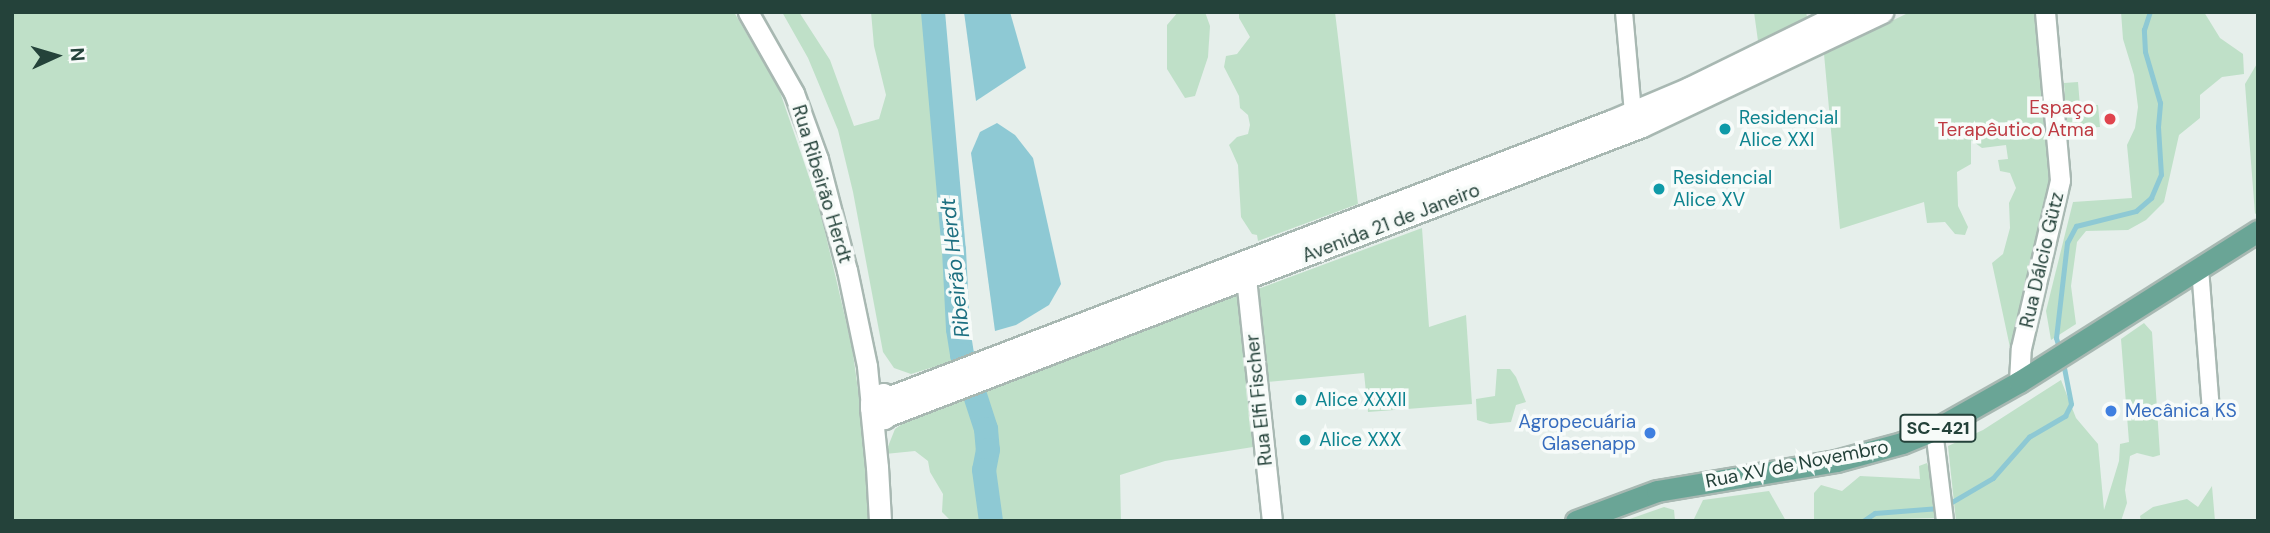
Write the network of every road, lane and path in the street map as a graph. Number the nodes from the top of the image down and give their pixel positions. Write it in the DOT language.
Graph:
graph roads {
  1 [pos="748,12"];
  2 [pos="1624,12"];
  3 [pos="1844,12"];
  4 [pos="1882,12"];
  5 [pos="2045,12"];
  6 [pos="1633,112"];
  7 [pos="2258,231"];
  8 [pos="2200,268"];
  9 [pos="1246,278"];
  10 [pos="979,371"];
  11 [pos="2019,382"];
  12 [pos="885,406"];
  13 [pos="2211,410"];
  14 [pos="1934,430"];
  15 [pos="1945,511"];
  16 [pos="880,521"];
  17 [pos="1272,521"];
  18 [pos="1576,521"];
  1 -- 12 [label="street, Rua Ribeirão Herdt"];
  2 -- 6 [label="street"];
  3 -- 6 [label="main road, Avenida 21 de Janeiro"];
  4 -- 9 [label="main road, Avenida 21 de Janeiro"];
  5 -- 11 [label="street, Rua Dálcio Gütz"];
  6 -- 10 [label="main road, Avenida 21 de Janeiro"];
  7 -- 8 [label="main road, Rua XV de Novembro / SC-421"];
  8 -- 11 [label="main road, Rua XV de Novembro / SC-421"];
  8 -- 13 [label="street"];
  9 -- 10 [label="main road, Avenida 21 de Janeiro"];
  9 -- 17 [label="street, Rua Elfi Fischer"];
  10 -- 12 [label="main road, Avenida 21 de Janeiro"];
  11 -- 14 [label="main road, Rua XV de Novembro / SC-421"];
  12 -- 16 [label="main road, Rua Ribeirão Herdt"];
  14 -- 15 [label="street"];
  14 -- 18 [label="main road, Rua XV de Novembro / SC-421"];
}
